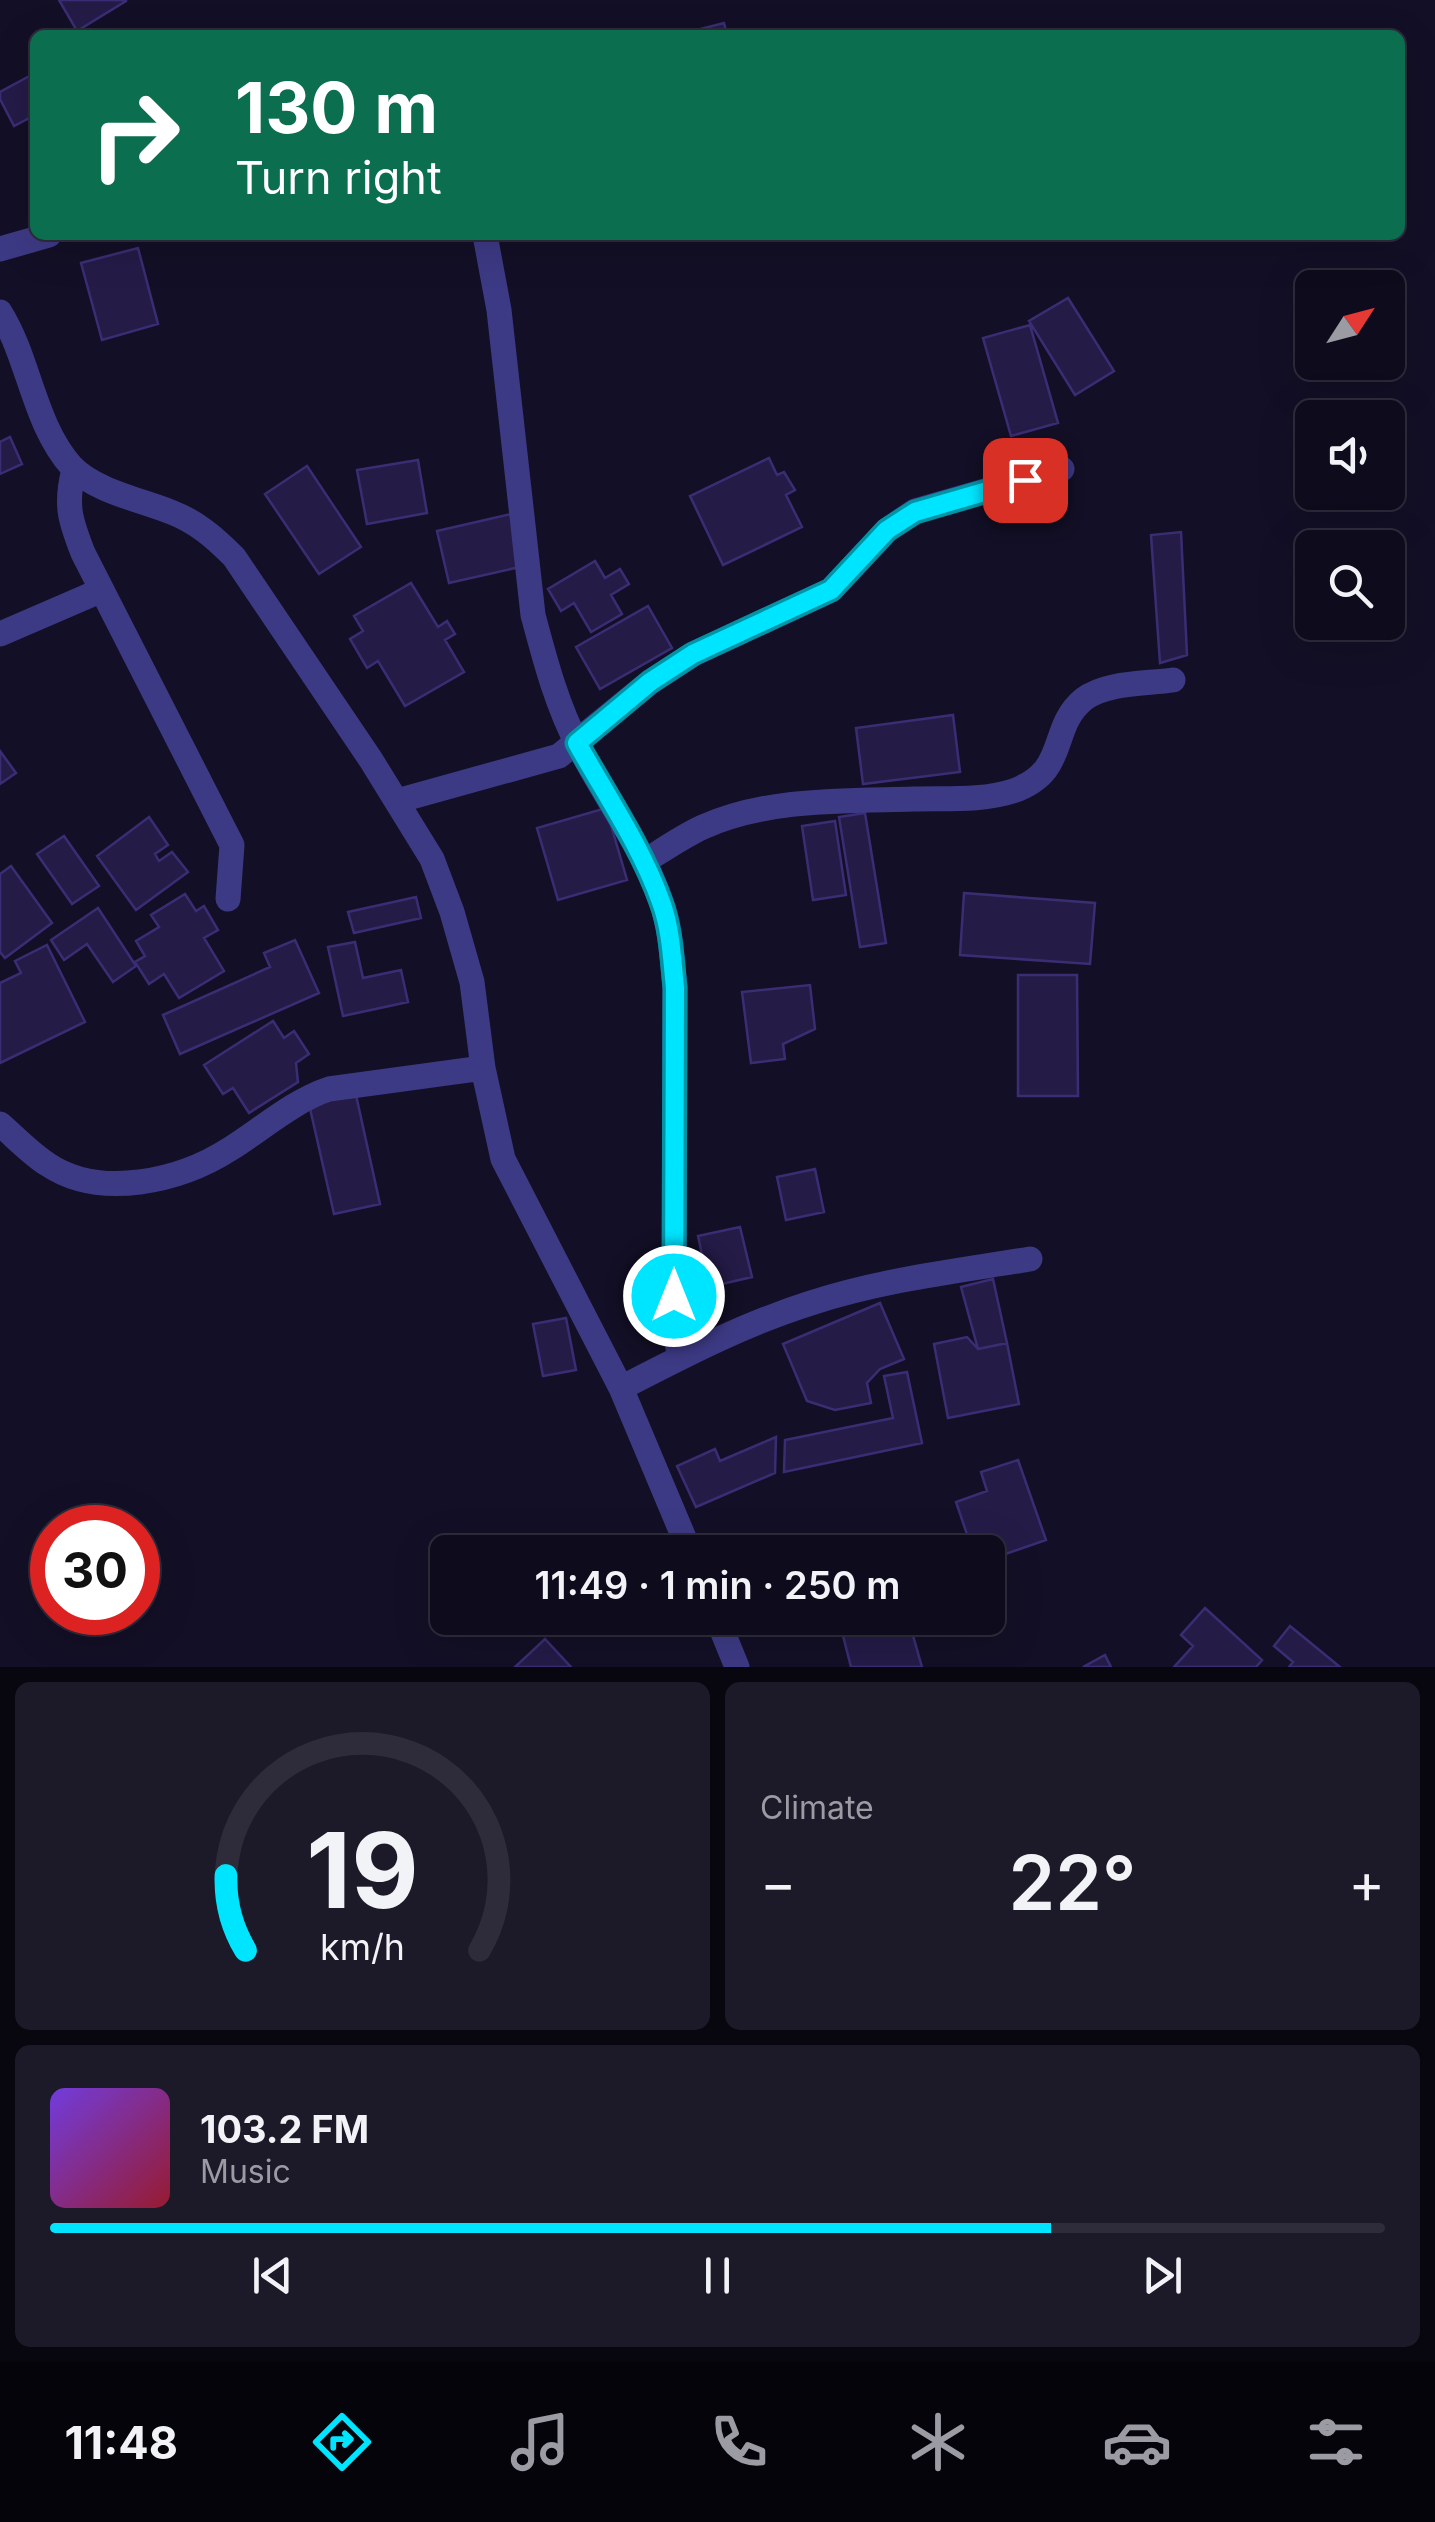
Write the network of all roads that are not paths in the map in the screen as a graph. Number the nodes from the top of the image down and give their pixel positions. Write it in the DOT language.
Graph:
graph roads {
  1 [pos="33,240"];
  2 [pos="487,240"];
  3 [pos="0,250"];
  4 [pos="0,312"];
  5 [pos="74,469"];
  6 [pos="1062,470"];
  7 [pos="102,590"];
  8 [pos="0,634"];
  9 [pos="1173,680"];
  10 [pos="577,743"];
  11 [pos="396,800"];
  12 [pos="644,862"];
  13 [pos="228,899"];
  14 [pos="483,1068"];
  15 [pos="0,1124"];
  16 [pos="1030,1260"];
  17 [pos="680,1357"];
  18 [pos="621,1388"];
  19 [pos="683,1535"];
  20 [pos="722,1635"];
  21 [pos="732,1665"];
  1 -- 3 [label="street"];
  2 -- 10 [label="street"];
  4 -- 5 [label="street"];
  5 -- 7 [label="street"];
  5 -- 11 [label="street"];
  6 -- 10 [label="street"];
  7 -- 8 [label="street"];
  7 -- 13 [label="street"];
  9 -- 12 [label="street"];
  10 -- 11 [label="street"];
  10 -- 12 [label="street"];
  11 -- 14 [label="street"];
  12 -- 17 [label="street"];
  14 -- 15 [label="street"];
  14 -- 18 [label="street"];
  16 -- 17 [label="street"];
  17 -- 18 [label="street"];
  18 -- 19 [label="street"];
  20 -- 21 [label="street"];
}
